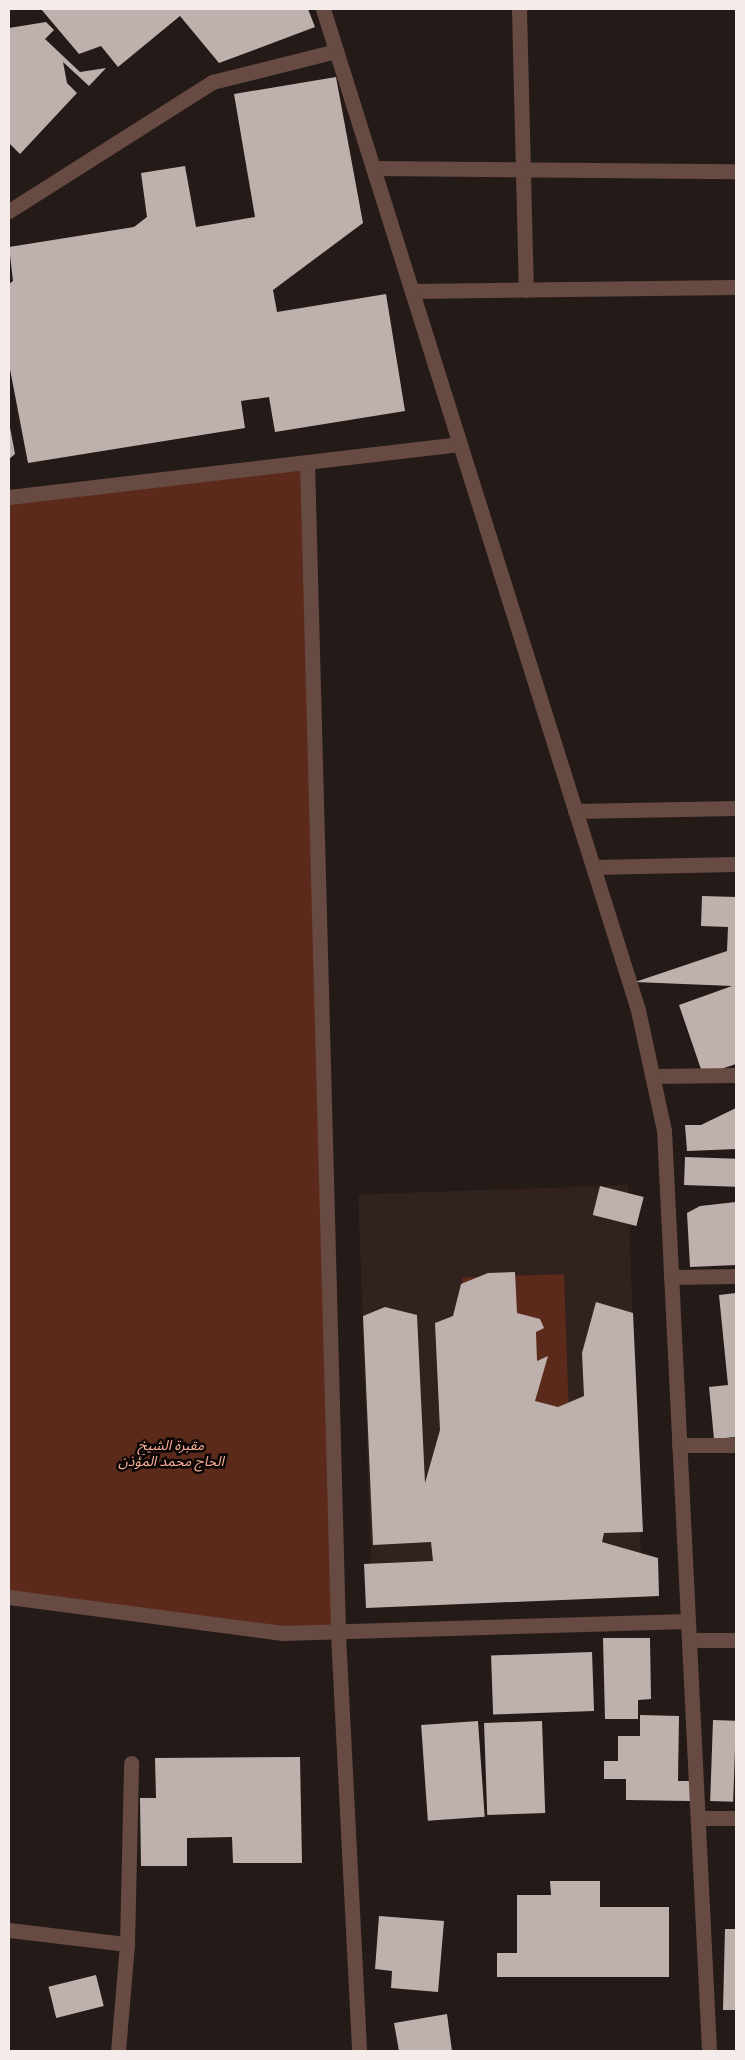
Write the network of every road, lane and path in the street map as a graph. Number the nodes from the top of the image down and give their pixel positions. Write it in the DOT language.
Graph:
graph roads {
  1 [pos="323,9"];
  2 [pos="519,9"];
  3 [pos="336,51"];
  4 [pos="373,168"];
  5 [pos="523,169"];
  6 [pos="736,171"];
  7 [pos="9,211"];
  8 [pos="736,287"];
  9 [pos="526,290"];
  10 [pos="412,291"];
  11 [pos="460,444"];
  12 [pos="307,462"];
  13 [pos="9,497"];
  14 [pos="736,808"];
  15 [pos="575,810"];
  16 [pos="736,864"];
  17 [pos="593,867"];
  18 [pos="736,1074"];
  19 [pos="652,1076"];
  20 [pos="736,1276"];
  21 [pos="671,1277"];
  22 [pos="679,1445"];
  23 [pos="736,1445"];
  24 [pos="9,1597"];
  25 [pos="688,1621"];
  26 [pos="338,1634"];
  27 [pos="689,1640"];
  28 [pos="736,1640"];
  29 [pos="131,1763"];
  30 [pos="698,1818"];
  31 [pos="736,1818"];
  32 [pos="9,1930"];
  33 [pos="127,1944"];
  34 [pos="118,2051"];
  35 [pos="359,2051"];
  36 [pos="709,2051"];
  1 -- 3 [label="street"];
  2 -- 5 [label="street"];
  3 -- 4 [label="street"];
  3 -- 7 [label="street"];
  4 -- 5 [label="street"];
  4 -- 10 [label="street"];
  5 -- 6 [label="street"];
  5 -- 9 [label="street"];
  8 -- 9 [label="street"];
  9 -- 10 [label="street"];
  10 -- 11 [label="street"];
  11 -- 12 [label="street"];
  11 -- 15 [label="street"];
  12 -- 13 [label="street"];
  12 -- 26 [label="street"];
  14 -- 15 [label="street"];
  15 -- 17 [label="street"];
  16 -- 17 [label="street"];
  17 -- 19 [label="street"];
  18 -- 19 [label="street"];
  19 -- 21 [label="street"];
  20 -- 21 [label="street"];
  21 -- 22 [label="street"];
  22 -- 23 [label="street"];
  22 -- 25 [label="street"];
  24 -- 26 [label="street"];
  25 -- 26 [label="street"];
  25 -- 27 [label="street"];
  26 -- 35 [label="street"];
  27 -- 28 [label="street"];
  27 -- 30 [label="street"];
  29 -- 33 [label="street"];
  30 -- 31 [label="street"];
  30 -- 36 [label="street"];
  32 -- 33 [label="street"];
  33 -- 34 [label="street"];
}
